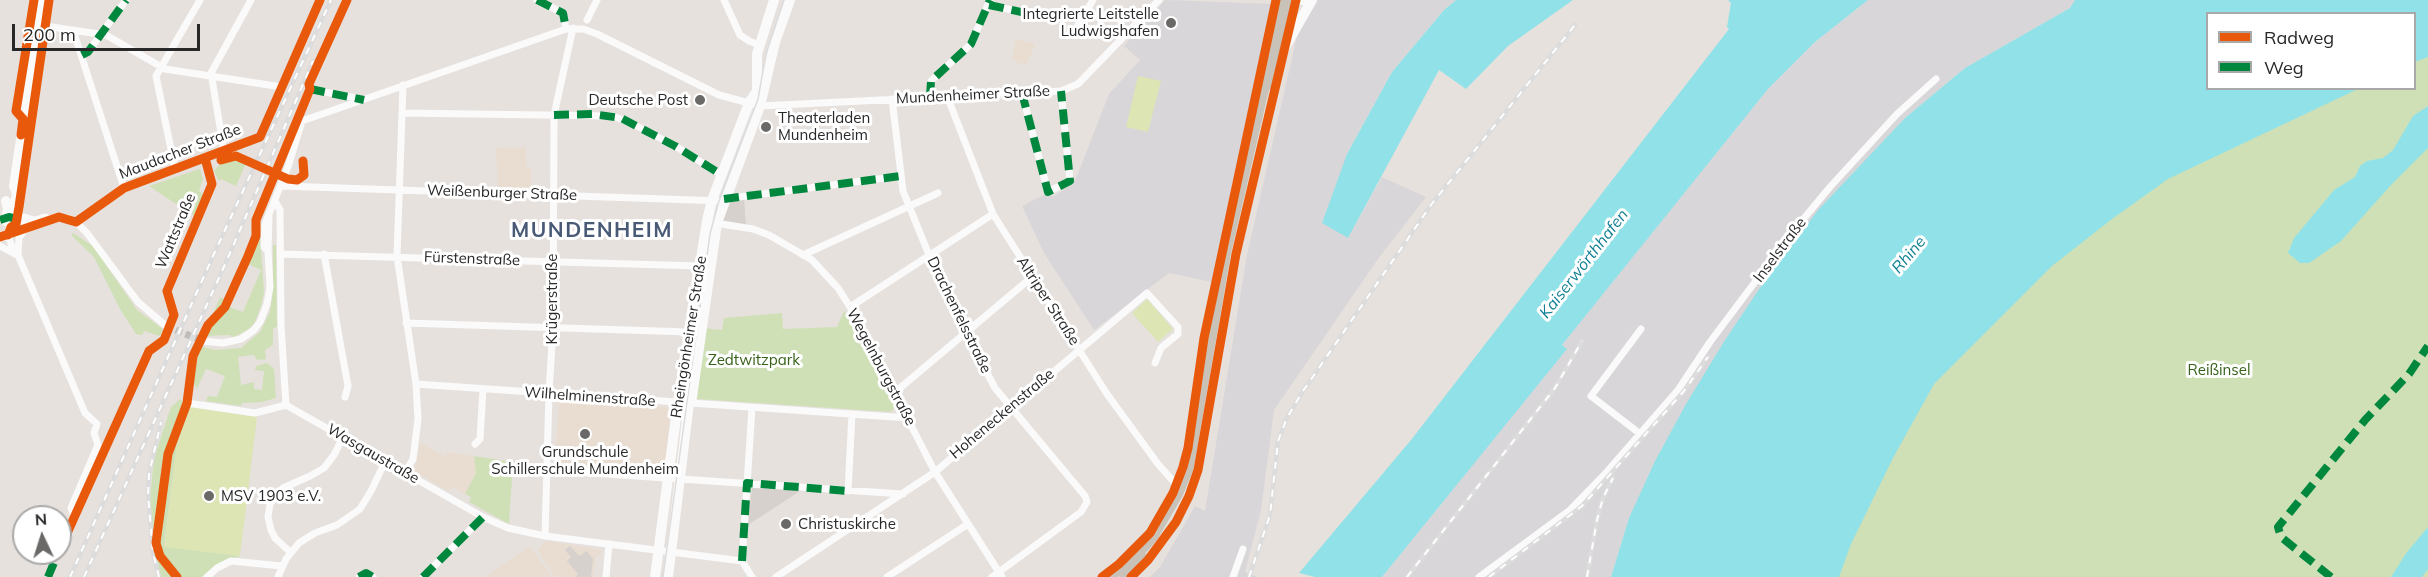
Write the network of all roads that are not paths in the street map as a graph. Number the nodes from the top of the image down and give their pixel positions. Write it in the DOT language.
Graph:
graph roads {
  1 [pos="42,0"];
  2 [pos="126,0"];
  3 [pos="200,0"];
  4 [pos="251,0"];
  5 [pos="537,0"];
  6 [pos="597,0"];
  7 [pos="724,0"];
  8 [pos="774,0"];
  9 [pos="790,0"];
  10 [pos="1093,0"];
  11 [pos="1159,0"];
  12 [pos="1291,0"];
  13 [pos="1312,0"];
  14 [pos="317,1"];
  15 [pos="989,2"];
  16 [pos="344,6"];
  17 [pos="1049,18"];
  18 [pos="588,21"];
  19 [pos="38,26"];
  20 [pos="569,28"];
  21 [pos="73,30"];
  22 [pos="1074,32"];
  23 [pos="100,34"];
  24 [pos="759,45"];
  25 [pos="82,55"];
  26 [pos="1278,59"];
  27 [pos="161,67"];
  28 [pos="210,76"];
  29 [pos="1936,79"];
  30 [pos="403,85"];
  31 [pos="282,87"];
  32 [pos="1061,91"];
  33 [pos="1022,93"];
  34 [pos="948,96"];
  35 [pos="930,97"];
  36 [pos="892,99"];
  37 [pos="363,100"];
  38 [pos="755,104"];
  39 [pos="402,113"];
  40 [pos="554,115"];
  41 [pos="224,151"];
  42 [pos="205,158"];
  43 [pos="175,169"];
  44 [pos="722,175"];
  45 [pos="901,176"];
  46 [pos="14,186"];
  47 [pos="281,186"];
  48 [pos="124,188"];
  49 [pos="399,190"];
  50 [pos="938,193"];
  51 [pos="553,194"];
  52 [pos="720,200"];
  53 [pos="6,201"];
  54 [pos="274,201"];
  55 [pos="909,206"];
  56 [pos="15,210"];
  57 [pos="993,214"];
  58 [pos="0,215"];
  59 [pos="50,219"];
  60 [pos="34,220"];
  61 [pos="76,222"];
  62 [pos="712,222"];
  63 [pos="25,229"];
  64 [pos="6,232"];
  65 [pos="0,246"];
  66 [pos="17,253"];
  67 [pos="280,254"];
  68 [pos="324,254"];
  69 [pos="803,255"];
  70 [pos="929,255"];
  71 [pos="397,256"];
  72 [pos="553,261"];
  73 [pos="700,266"];
  74 [pos="1032,277"];
  75 [pos="850,307"];
  76 [pos="174,315"];
  77 [pos="406,323"];
  78 [pos="166,326"];
  79 [pos="553,328"];
  80 [pos="1641,329"];
  81 [pos="689,332"];
  82 [pos="966,333"];
  83 [pos="203,341"];
  84 [pos="1080,349"];
  85 [pos="1155,363"];
  86 [pos="416,384"];
  87 [pos="483,390"];
  88 [pos="549,393"];
  89 [pos="894,393"];
  90 [pos="345,397"];
  91 [pos="187,403"];
  92 [pos="683,403"];
  93 [pos="286,405"];
  94 [pos="1010,406"];
  95 [pos="752,408"];
  96 [pos="852,414"];
  97 [pos="908,418"];
  98 [pos="1639,434"];
  99 [pos="343,437"];
  100 [pos="475,444"];
  101 [pos="385,462"];
  102 [pos="547,470"];
  103 [pos="935,472"];
  104 [pos="405,473"];
  105 [pos="675,479"];
  106 [pos="747,483"];
  107 [pos="1182,485"];
  108 [pos="848,490"];
  109 [pos="903,494"];
  110 [pos="483,517"];
  111 [pos="75,518"];
  112 [pos="968,524"];
  113 [pos="545,536"];
  114 [pos="609,544"];
  115 [pos="659,549"];
  116 [pos="1243,549"];
  117 [pos="671,551"];
  118 [pos="290,552"];
  119 [pos="742,561"];
  120 [pos="282,566"];
  121 [pos="1000,575"];
  122 [pos="207,577"];
  123 [pos="278,577"];
  124 [pos="359,577"];
  125 [pos="373,577"];
  126 [pos="423,577"];
  127 [pos="606,577"];
  128 [pos="655,577"];
  129 [pos="668,577"];
  130 [pos="752,577"];
  131 [pos="776,577"];
  132 [pos="887,577"];
  133 [pos="992,577"];
  134 [pos="1111,577"];
  135 [pos="1125,577"];
  136 [pos="1234,577"];
  137 [pos="1479,577"];
  1 -- 19 [label="street"];
  2 -- 23 [label="street"];
  3 -- 27 [label="street"];
  4 -- 28 [label="street"];
  5 -- 20 [label="street"];
  6 -- 18 [label="street"];
  7 -- 24 [label="street"];
  8 -- 24 [label="street"];
  9 -- 38 [label="street"];
  10 -- 22 [label="street"];
  11 -- 32 [label="street, Mundenheimer Straße"];
  12 -- 26 [label="main road"];
  12 -- 107 [label="main road"];
  13 -- 26 [label="street"];
  14 -- 31 [label="street"];
  15 -- 17 [label="street"];
  15 -- 35 [label="street"];
  16 -- 37 [label="street"];
  19 -- 21 [label="street"];
  19 -- 46 [label="street"];
  20 -- 30 [label="street"];
  20 -- 38 [label="street, Mundenheimer Straße"];
  20 -- 40 [label="street, Krügerstraße"];
  21 -- 23 [label="street"];
  21 -- 25 [label="street"];
  23 -- 25 [label="street"];
  23 -- 27 [label="street"];
  24 -- 38 [label="street"];
  25 -- 48 [label="street"];
  26 -- 135 [label="main road"];
  27 -- 28 [label="street"];
  27 -- 43 [label="street"];
  28 -- 31 [label="street"];
  28 -- 41 [label="street"];
  29 -- 98 [label="street, Inselstraße"];
  30 -- 37 [label="street"];
  30 -- 39 [label="street"];
  31 -- 41 [label="street, Maudacher Straße"];
  32 -- 33 [label="street, Mundenheimer Straße"];
  32 -- 33 [label="street"];
  33 -- 34 [label="street, Mundenheimer Straße"];
  34 -- 35 [label="street, Mundenheimer Straße"];
  34 -- 57 [label="street, Altriper Straße"];
  35 -- 36 [label="street, Mundenheimer Straße"];
  36 -- 38 [label="street, Mundenheimer Straße"];
  36 -- 45 [label="street, Drachenfelsstraße"];
  37 -- 47 [label="street"];
  38 -- 44 [label="street, Rheingönheimer Straße"];
  38 -- 52 [label="street, Rheingönheimer Straße"];
  39 -- 40 [label="street"];
  39 -- 49 [label="street"];
  40 -- 44 [label="street"];
  40 -- 51 [label="street, Krügerstraße"];
  41 -- 42 [label="street, Maudacher Straße"];
  42 -- 43 [label="street, Maudacher Straße"];
  42 -- 76 [label="street, Wattstraße"];
  43 -- 48 [label="street, Maudacher Straße"];
  44 -- 52 [label="street, Rheingönheimer Straße"];
  45 -- 52 [label="street, Weißenburger Straße"];
  45 -- 55 [label="street, Drachenfelsstraße"];
  46 -- 53 [label="street"];
  46 -- 56 [label="street"];
  47 -- 49 [label="street, Weißenburger Straße"];
  47 -- 54 [label="street"];
  48 -- 61 [label="street, Maudacher Straße"];
  49 -- 51 [label="street, Weißenburger Straße"];
  49 -- 71 [label="street"];
  50 -- 55 [label="street"];
  51 -- 52 [label="street, Weißenburger Straße"];
  51 -- 72 [label="street, Krügerstraße"];
  52 -- 62 [label="street, Rheingönheimer Straße"];
  53 -- 58 [label="street"];
  53 -- 64 [label="street"];
  54 -- 67 [label="street"];
  54 -- 83 [label="street"];
  55 -- 69 [label="street"];
  55 -- 70 [label="street, Drachenfelsstraße"];
  56 -- 60 [label="street"];
  56 -- 64 [label="street"];
  57 -- 70 [label="street"];
  57 -- 74 [label="street, Altriper Straße"];
  59 -- 60 [label="street"];
  59 -- 61 [label="street"];
  59 -- 63 [label="street"];
  60 -- 64 [label="street"];
  61 -- 78 [label="street"];
  62 -- 69 [label="street, Wegelnburgstraße"];
  62 -- 73 [label="street, Rheingönheimer Straße"];
  62 -- 92 [label="street, Rheingönheimer Straße"];
  63 -- 64 [label="street"];
  63 -- 66 [label="street"];
  64 -- 66 [label="street"];
  65 -- 66 [label="street"];
  66 -- 111 [label="street"];
  67 -- 68 [label="street, Fürstenstraße"];
  67 -- 93 [label="street"];
  68 -- 71 [label="street, Fürstenstraße"];
  68 -- 90 [label="street"];
  69 -- 75 [label="street, Wegelnburgstraße"];
  70 -- 75 [label="street"];
  70 -- 82 [label="street, Drachenfelsstraße"];
  71 -- 72 [label="street, Fürstenstraße"];
  71 -- 77 [label="street"];
  72 -- 73 [label="street, Fürstenstraße"];
  72 -- 79 [label="street, Krügerstraße"];
  73 -- 81 [label="street, Rheingönheimer Straße"];
  74 -- 82 [label="street"];
  74 -- 84 [label="street, Altriper Straße"];
  75 -- 89 [label="street, Wegelnburgstraße"];
  77 -- 79 [label="street"];
  77 -- 86 [label="street"];
  79 -- 81 [label="street"];
  79 -- 88 [label="street, Krügerstraße"];
  80 -- 98 [label="street"];
  81 -- 92 [label="street, Rheingönheimer Straße"];
  82 -- 89 [label="street"];
  82 -- 94 [label="street, Drachenfelsstraße"];
  84 -- 85 [label="street, Hoheneckenstraße"];
  84 -- 94 [label="street, Hoheneckenstraße"];
  84 -- 107 [label="street, Altriper Straße"];
  86 -- 87 [label="street, Wilhelminenstraße"];
  86 -- 104 [label="street"];
  87 -- 88 [label="street, Wilhelminenstraße"];
  87 -- 100 [label="street"];
  88 -- 92 [label="street, Wilhelminenstraße"];
  88 -- 102 [label="street, Krügerstraße"];
  89 -- 97 [label="street, Wegelnburgstraße"];
  91 -- 93 [label="street"];
  92 -- 95 [label="street, Wilhelminenstraße"];
  92 -- 105 [label="street, Rheingönheimer Straße"];
  93 -- 99 [label="street, Wasgaustraße"];
  94 -- 103 [label="street, Hoheneckenstraße"];
  94 -- 121 [label="street, Drachenfelsstraße"];
  95 -- 96 [label="street, Wilhelminenstraße"];
  95 -- 106 [label="street"];
  96 -- 97 [label="street, Wilhelminenstraße"];
  96 -- 108 [label="street"];
  97 -- 103 [label="street, Wegelnburgstraße"];
  98 -- 137 [label="street, Inselstraße"];
  99 -- 101 [label="street, Wasgaustraße"];
  99 -- 118 [label="street"];
  101 -- 104 [label="street, Wasgaustraße"];
  101 -- 118 [label="street"];
  102 -- 105 [label="street"];
  102 -- 113 [label="street, Krügerstraße"];
  103 -- 109 [label="street, Hoheneckenstraße"];
  103 -- 112 [label="street, Wegelnburgstraße"];
  104 -- 110 [label="street, Wasgaustraße"];
  105 -- 106 [label="street"];
  105 -- 115 [label="street, Rheingönheimer Straße"];
  105 -- 117 [label="street, Rheingönheimer Straße"];
  106 -- 108 [label="street"];
  106 -- 119 [label="street"];
  107 -- 134 [label="main road"];
  108 -- 109 [label="street"];
  109 -- 131 [label="street, Hoheneckenstraße"];
  110 -- 113 [label="street, Wasgaustraße"];
  110 -- 126 [label="street"];
  112 -- 121 [label="street, Wegelnburgstraße"];
  112 -- 132 [label="street"];
  113 -- 114 [label="street, Wasgaustraße"];
  114 -- 115 [label="street, Wasgaustraße"];
  114 -- 127 [label="street"];
  115 -- 117 [label="street, Wasgaustraße"];
  115 -- 128 [label="street, Rheingönheimer Straße"];
  116 -- 136 [label="street"];
  117 -- 119 [label="street, Wasgaustraße"];
  117 -- 129 [label="street, Rheingönheimer Straße"];
  118 -- 120 [label="street"];
  119 -- 130 [label="street"];
  120 -- 122 [label="street"];
  120 -- 123 [label="street"];
  121 -- 133 [label="street"];
  124 -- 125 [label="street"];
}
